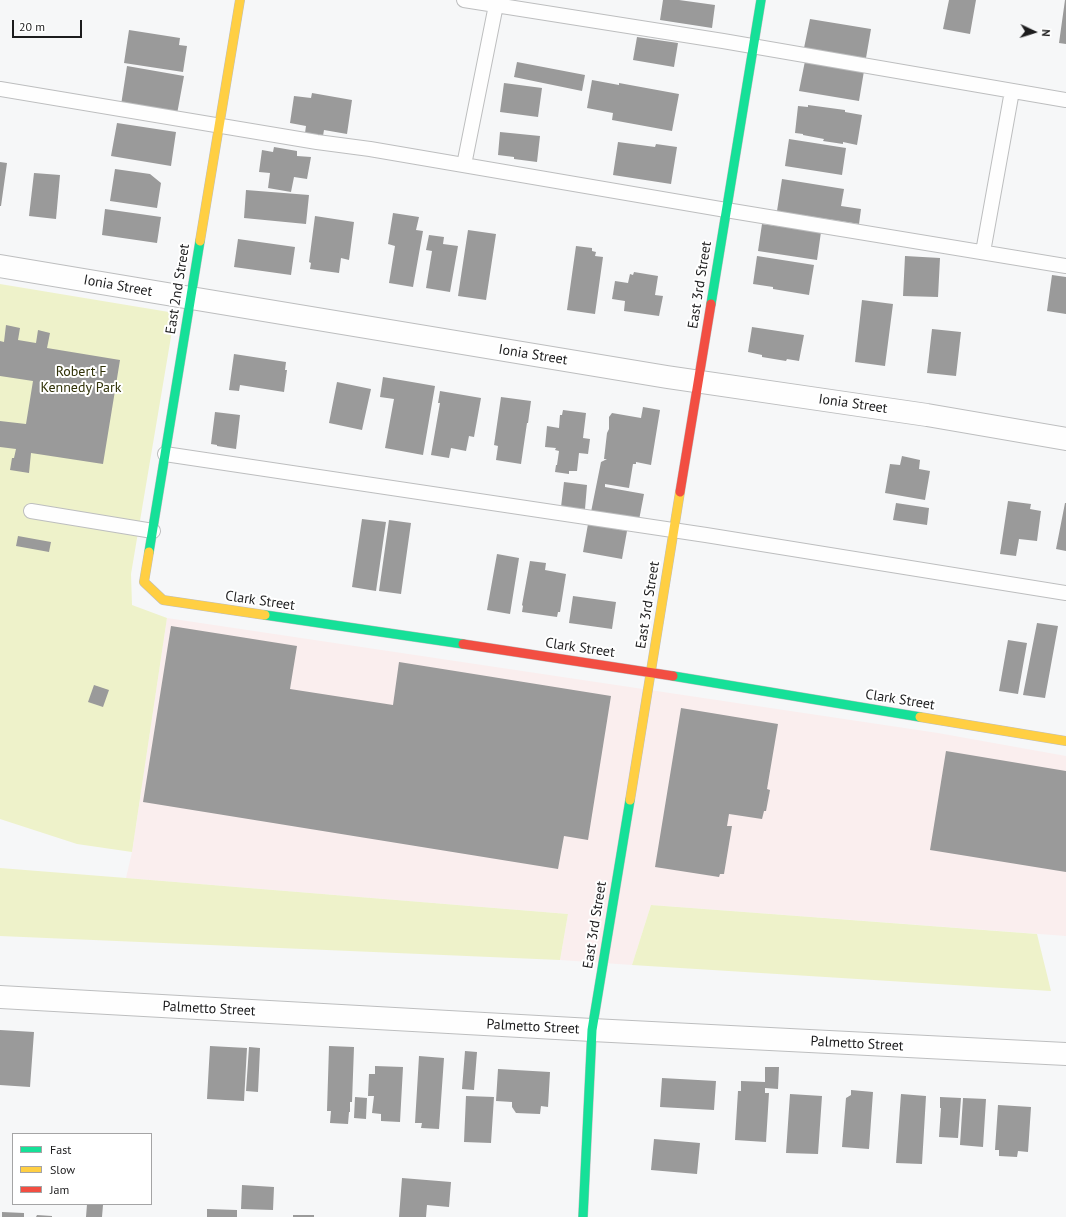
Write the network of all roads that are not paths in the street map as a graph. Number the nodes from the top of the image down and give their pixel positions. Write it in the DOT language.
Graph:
graph roads {
  1 [pos="240,0"];
  2 [pos="464,0"];
  3 [pos="760,0"];
  4 [pos="496,5"];
  5 [pos="753,46"];
  6 [pos="0,89"];
  7 [pos="1012,91"];
  8 [pos="1066,100"];
  9 [pos="219,125"];
  10 [pos="464,164"];
  11 [pos="726,210"];
  12 [pos="983,252"];
  13 [pos="0,266"];
  14 [pos="1066,266"];
  15 [pos="191,298"];
  16 [pos="698,382"];
  17 [pos="1066,439"];
  18 [pos="165,454"];
  19 [pos="30,511"];
  20 [pos="674,530"];
  21 [pos="153,531"];
  22 [pos="144,582"];
  23 [pos="1066,593"];
  24 [pos="651,672"];
  25 [pos="1066,741"];
  26 [pos="0,997"];
  27 [pos="592,1030"];
  28 [pos="1066,1054"];
  29 [pos="583,1217"];
  1 -- 9 [label="street, East 2nd Street"];
  2 -- 4 [label="lane"];
  3 -- 5 [label="street, East 3rd Street"];
  4 -- 5 [label="lane"];
  4 -- 10 [label="lane"];
  5 -- 7 [label="lane"];
  5 -- 11 [label="street, East 3rd Street"];
  6 -- 9 [label="lane"];
  7 -- 8 [label="lane"];
  7 -- 12 [label="lane"];
  9 -- 10 [label="lane"];
  9 -- 15 [label="street, East 2nd Street"];
  10 -- 11 [label="lane"];
  11 -- 12 [label="lane"];
  11 -- 16 [label="street, East 3rd Street"];
  12 -- 14 [label="lane"];
  13 -- 15 [label="street, Ionia Street"];
  15 -- 16 [label="street, Ionia Street"];
  15 -- 18 [label="street, East 2nd Street"];
  16 -- 17 [label="street, Ionia Street"];
  16 -- 20 [label="street, East 3rd Street"];
  18 -- 20 [label="lane"];
  18 -- 21 [label="street, East 2nd Street"];
  19 -- 21 [label="lane"];
  20 -- 23 [label="lane"];
  20 -- 24 [label="street, East 3rd Street"];
  21 -- 22 [label="street, East 2nd Street"];
  22 -- 24 [label="street, Clark Street"];
  24 -- 25 [label="street, Clark Street"];
  24 -- 27 [label="street, East 3rd Street"];
  26 -- 27 [label="street, Palmetto Street"];
  27 -- 28 [label="street, Palmetto Street"];
  27 -- 29 [label="street, East 3rd Street"];
}
